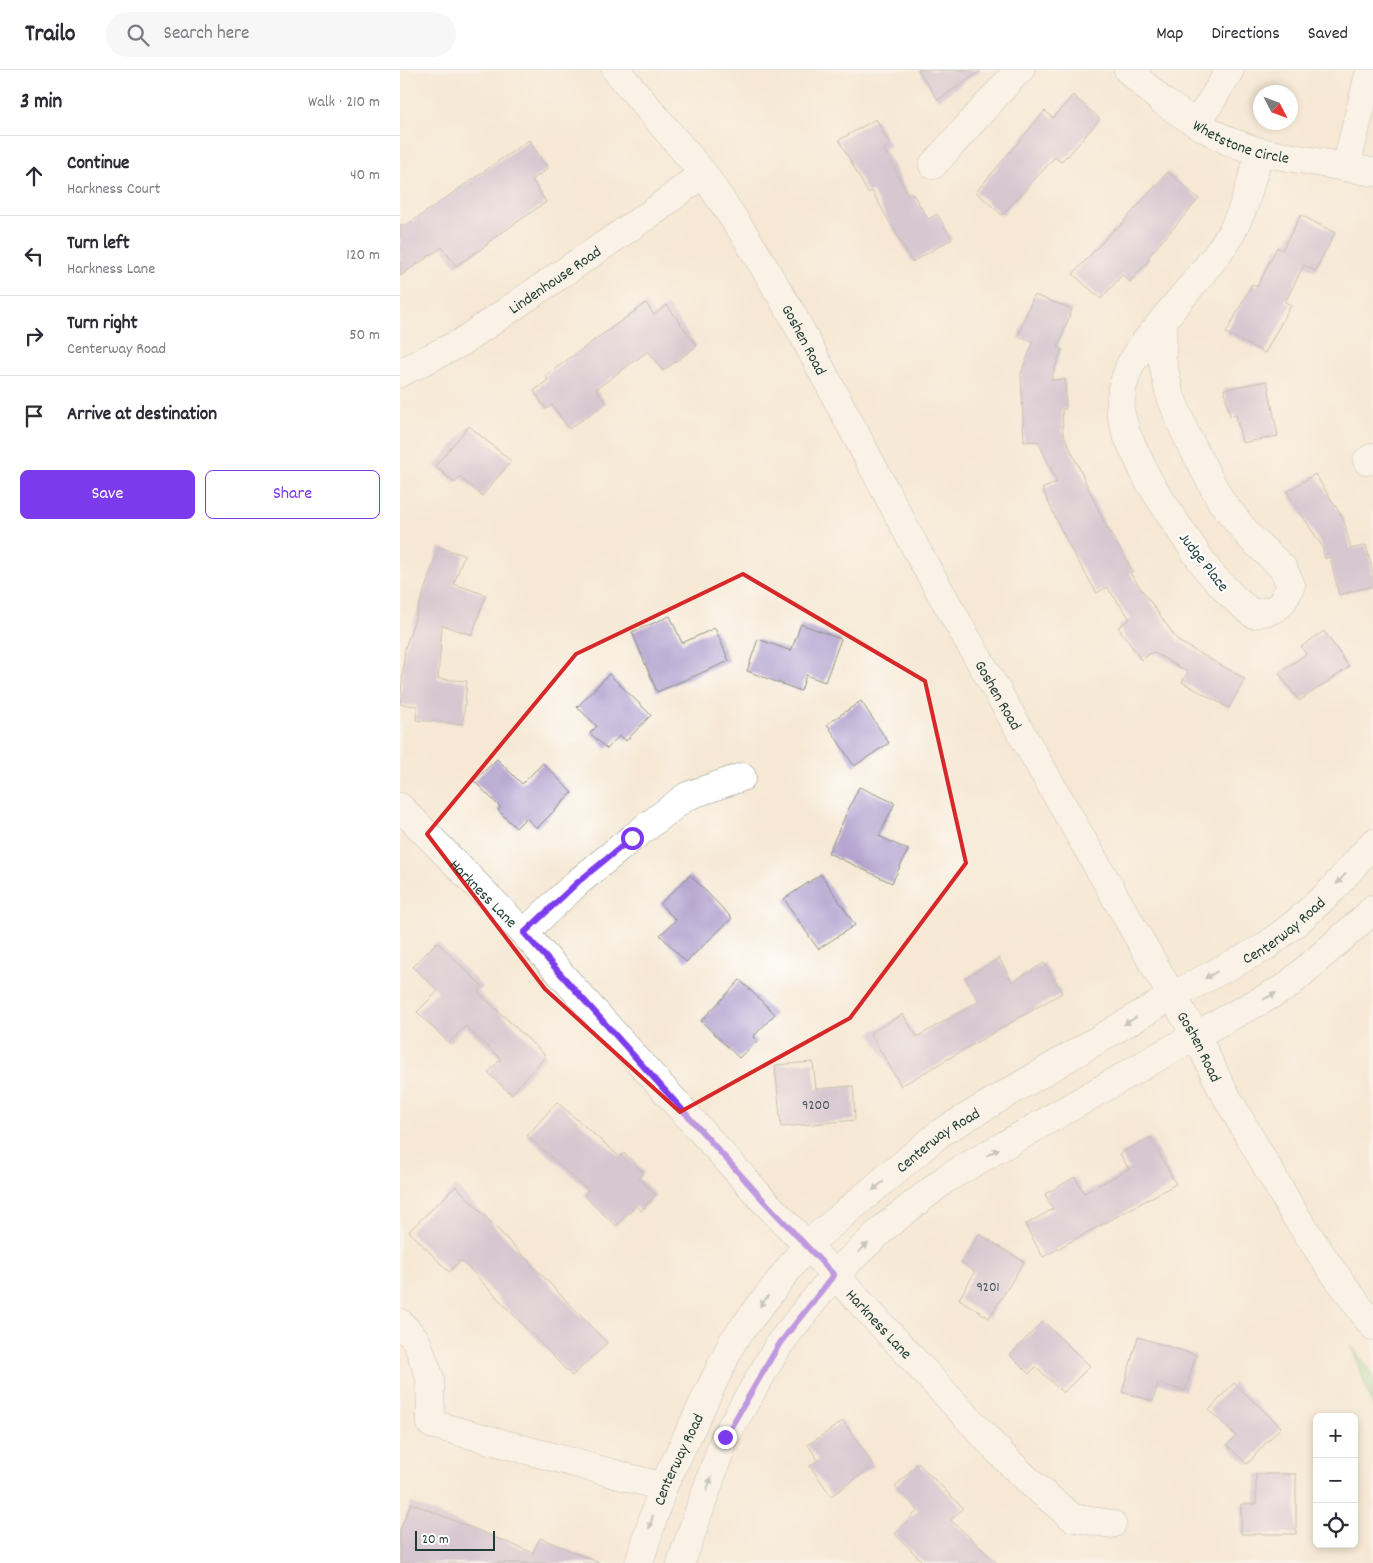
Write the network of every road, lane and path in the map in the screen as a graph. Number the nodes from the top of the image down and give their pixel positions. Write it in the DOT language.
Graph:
graph roads {
  1 [pos="616,70"];
  2 [pos="1020,70"];
  3 [pos="1128,70"];
  4 [pos="1230,70"];
  5 [pos="1370,70"];
  6 [pos="1197,124"];
  7 [pos="1260,152"];
  8 [pos="933,165"];
  9 [pos="1346,166"];
  10 [pos="1373,172"];
  11 [pos="703,173"];
  12 [pos="1163,321"];
  13 [pos="400,373"];
  14 [pos="742,778"];
  15 [pos="400,808"];
  16 [pos="1373,843"];
  17 [pos="1373,909"];
  18 [pos="524,933"];
  19 [pos="1172,996"];
  20 [pos="1196,1035"];
  21 [pos="808,1246"];
  22 [pos="834,1275"];
  23 [pos="400,1323"];
  24 [pos="1373,1326"];
  25 [pos="663,1487"];
  26 [pos="1112,1524"];
  27 [pos="638,1563"];
  28 [pos="681,1563"];
  1 -- 11 [label="street, Goshen Road"];
  2 -- 8 [label="street"];
  3 -- 6 [label="street, Whetstone Circle"];
  4 -- 6 [label="street"];
  5 -- 9 [label="street"];
  6 -- 7 [label="street, Whetstone Circle"];
  7 -- 9 [label="street, Whetstone Circle"];
  7 -- 12 [label="street, Judge Place"];
  9 -- 10 [label="street, Whetstone Circle"];
  11 -- 13 [label="street, Lindenhouse Road"];
  11 -- 19 [label="street, Goshen Road"];
  12 -- 12 [label="street, Judge Place"];
  14 -- 18 [label="street"];
  15 -- 18 [label="street, Harkness Lane"];
  16 -- 19 [label="street, Centerway Road, one-way"];
  20 -- 17 [label="street, Centerway Road, one-way"];
  18 -- 21 [label="street, Harkness Lane"];
  19 -- 20 [label="street, Goshen Road"];
  19 -- 21 [label="street, Centerway Road, one-way"];
  22 -- 20 [label="street, Centerway Road, one-way"];
  20 -- 24 [label="street, Goshen Road"];
  21 -- 22 [label="street, Harkness Lane"];
  21 -- 25 [label="street, Centerway Road, one-way"];
  22 -- 26 [label="street, Harkness Lane"];
  28 -- 22 [label="street, Centerway Road, one-way"];
  23 -- 25 [label="street"];
  25 -- 27 [label="street, Centerway Road, one-way"];
}
